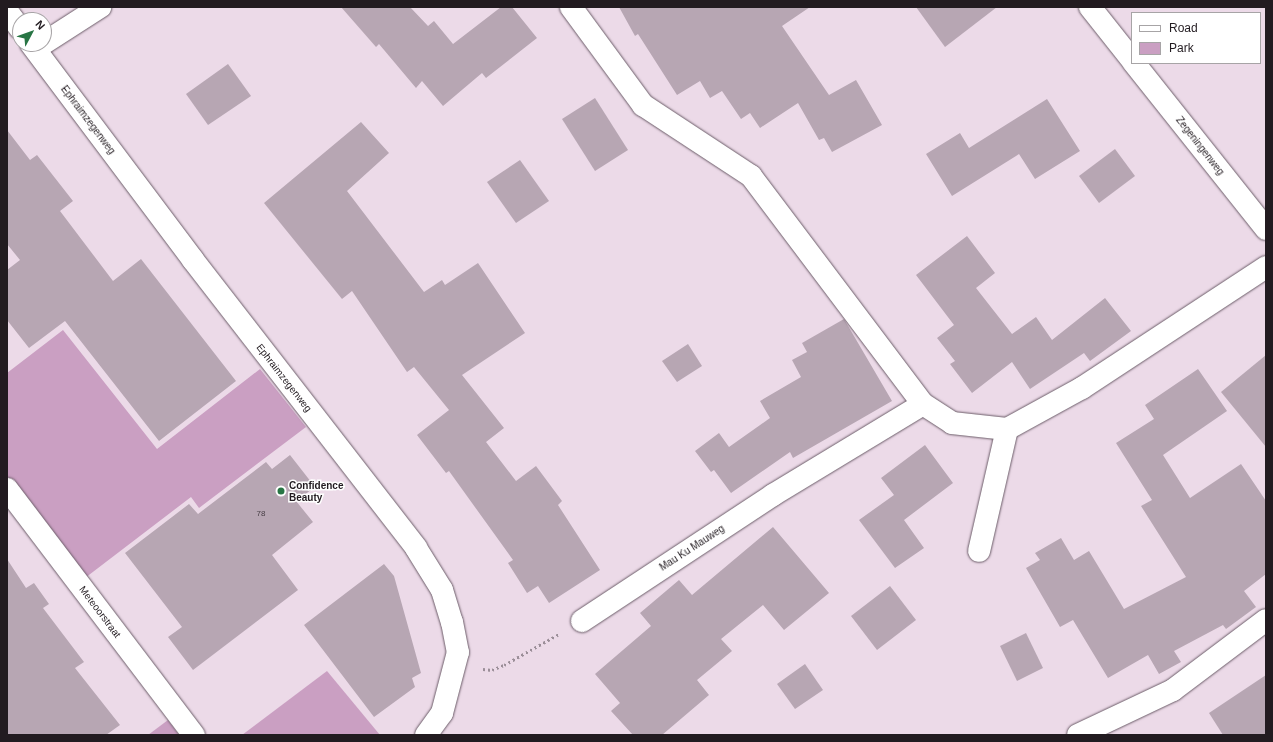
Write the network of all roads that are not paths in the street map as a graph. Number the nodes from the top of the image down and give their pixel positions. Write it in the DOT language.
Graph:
graph roads {
  1 [pos="100,7"];
  2 [pos="571,7"];
  3 [pos="1090,7"];
  4 [pos="52,36"];
  5 [pos="43,52"];
  6 [pos="1131,59"];
  7 [pos="1135,64"];
  8 [pos="1266,229"];
  9 [pos="1266,267"];
  10 [pos="923,404"];
  11 [pos="1007,429"];
  12 [pos="7,489"];
  13 [pos="979,552"];
  14 [pos="1266,620"];
  15 [pos="582,621"];
  16 [pos="194,735"];
  17 [pos="426,735"];
  18 [pos="1078,735"];
  1 -- 4 [label="street"];
  2 -- 10 [label="street"];
  3 -- 6 [label="street"];
  5 -- 17 [label="street, Ephraimzegenweg"];
  7 -- 8 [label="street, Zegeningenweg"];
  9 -- 11 [label="street"];
  10 -- 11 [label="street"];
  10 -- 15 [label="street, Mau Ku Mauweg"];
  11 -- 13 [label="street"];
  12 -- 16 [label="street, Meteoorstraat"];
  14 -- 18 [label="street"];
}
